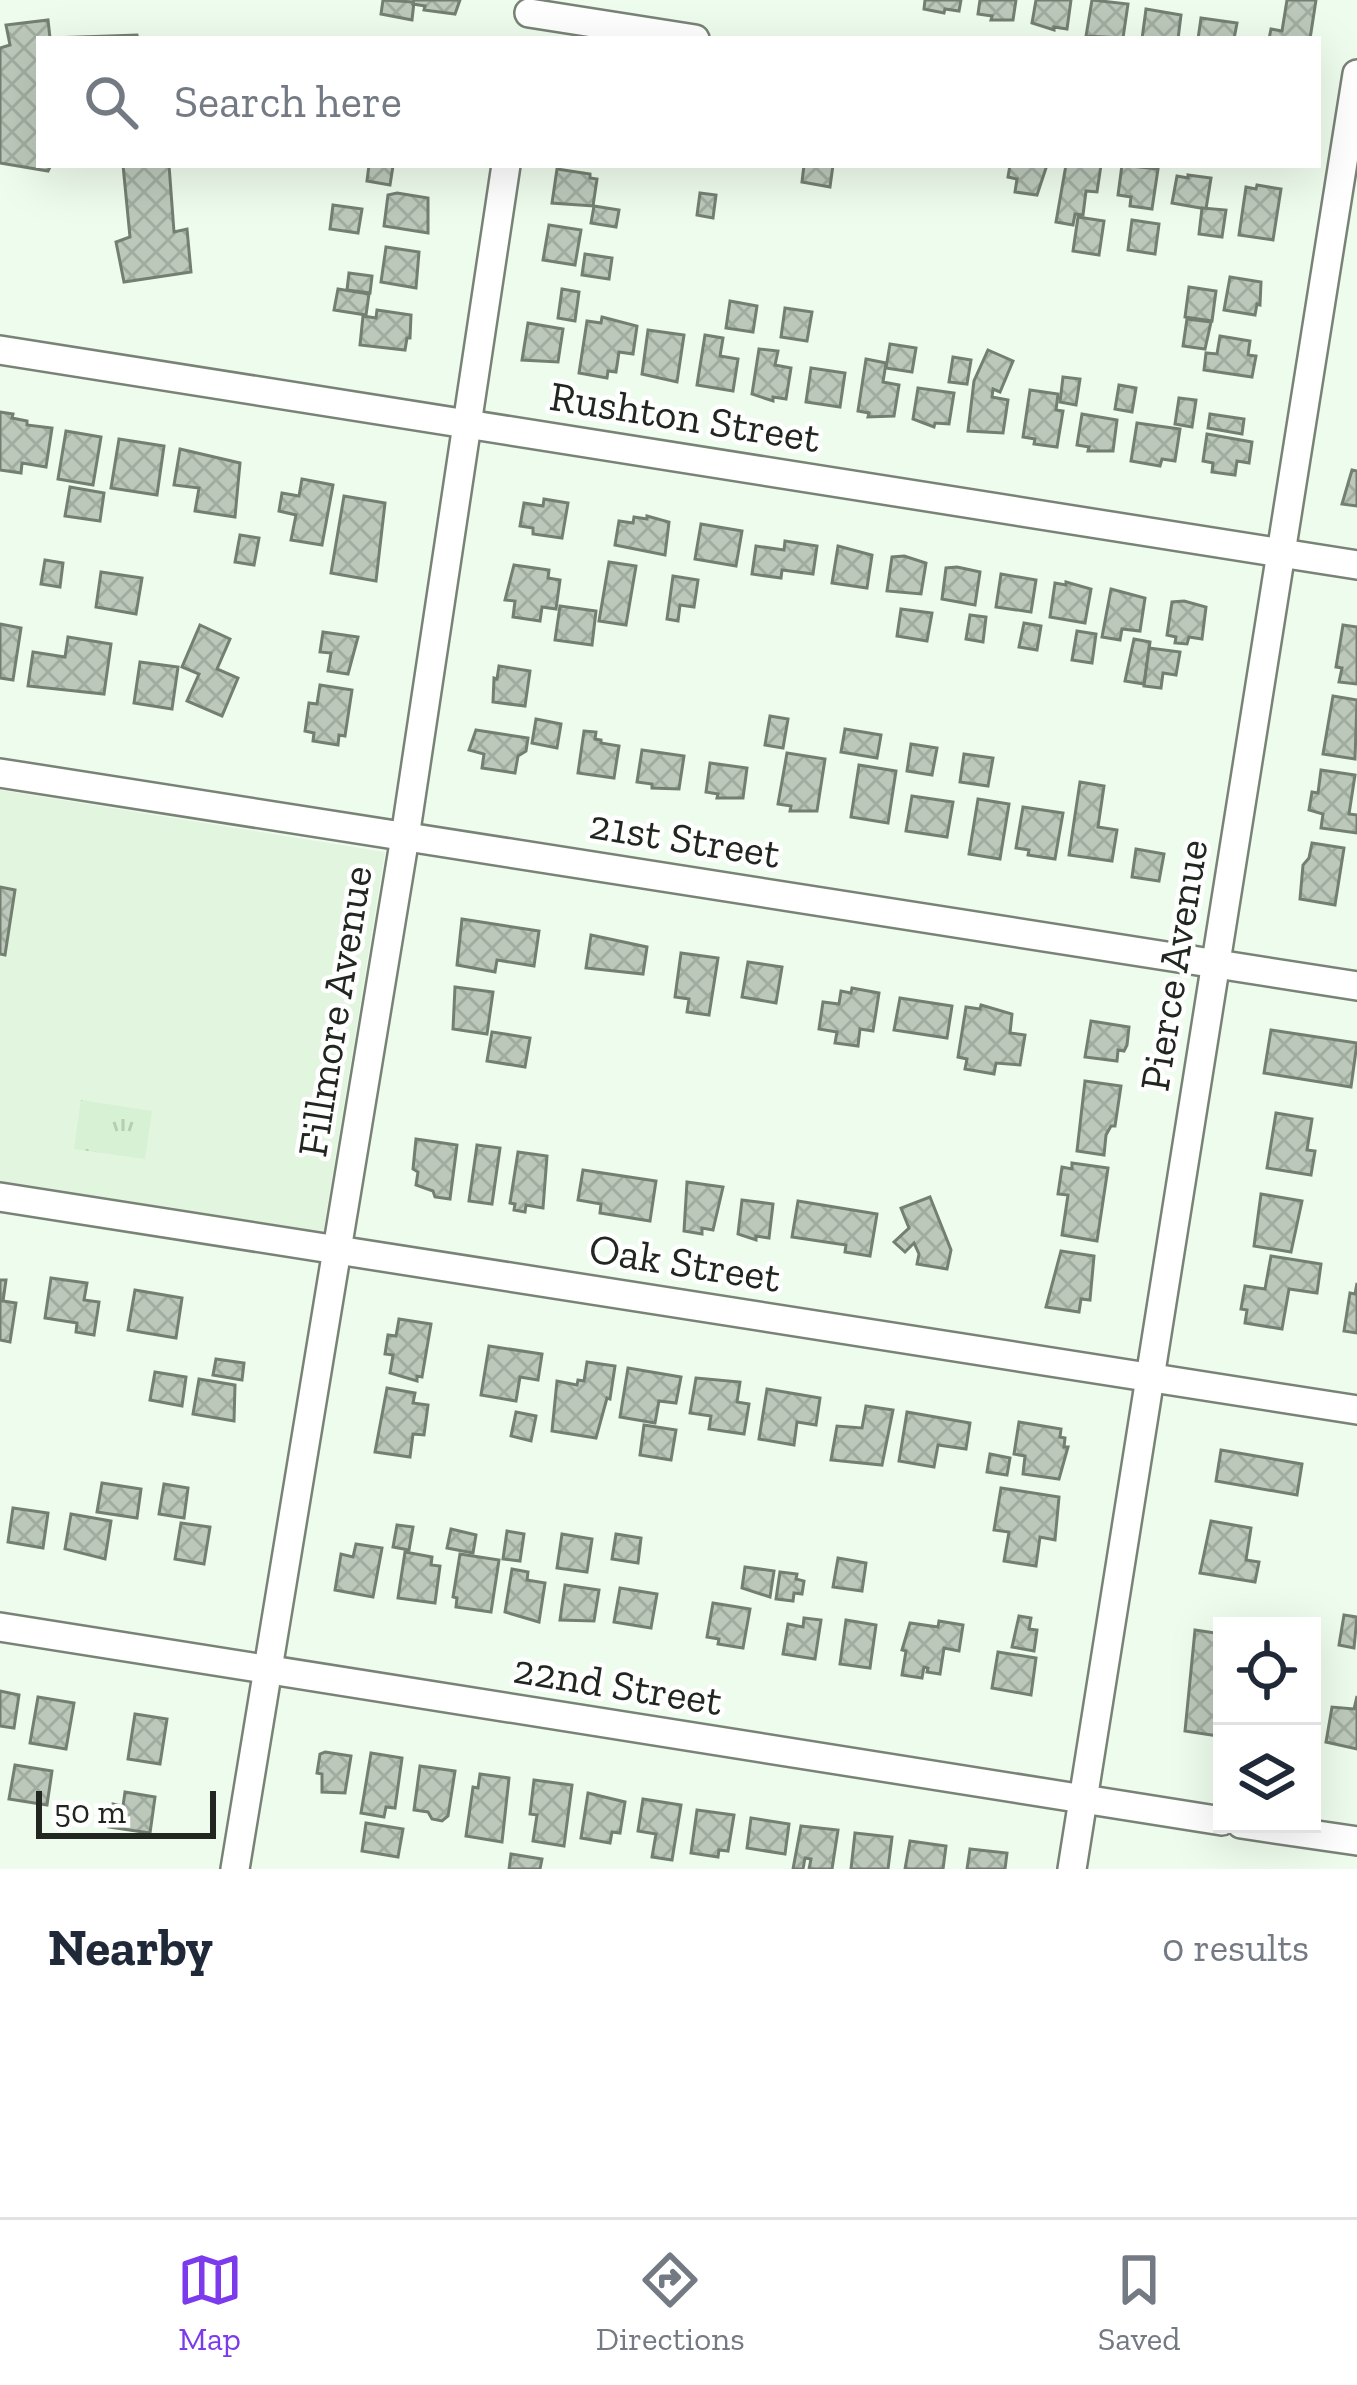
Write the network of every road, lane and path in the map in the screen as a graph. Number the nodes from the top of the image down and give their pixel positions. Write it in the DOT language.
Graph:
graph roads {
  1 [pos="528,17"];
  2 [pos="672,36"];
  3 [pos="1357,74"];
  4 [pos="1321,137"];
  5 [pos="1352,142"];
  6 [pos="506,168"];
  7 [pos="0,350"];
  8 [pos="469,424"];
  9 [pos="1281,554"];
  10 [pos="1357,566"];
  11 [pos="0,773"];
  12 [pos="405,837"];
  13 [pos="1216,964"];
  14 [pos="1357,986"];
  15 [pos="0,1197"];
  16 [pos="337,1250"];
  17 [pos="1150,1378"];
  18 [pos="1357,1410"];
  19 [pos="0,1627"];
  20 [pos="270,1670"];
  21 [pos="1083,1801"];
  22 [pos="1213,1820"];
  23 [pos="1302,1833"];
  24 [pos="1357,1841"];
  25 [pos="235,1869"];
  26 [pos="1072,1869"];
  1 -- 2 [label="street"];
  3 -- 5 [label="street, Pierce Avenue"];
  4 -- 5 [label="street"];
  5 -- 9 [label="street, Pierce Avenue"];
  6 -- 8 [label="street, Fillmore Avenue"];
  7 -- 8 [label="street, Rushton Street"];
  8 -- 9 [label="street, Rushton Street"];
  8 -- 12 [label="street, Fillmore Avenue"];
  9 -- 10 [label="street, Rushton Street"];
  9 -- 13 [label="street, Pierce Avenue"];
  11 -- 12 [label="street, 21st Street"];
  12 -- 13 [label="street, 21st Street"];
  12 -- 16 [label="street, Fillmore Avenue"];
  13 -- 14 [label="street, 21st Street"];
  13 -- 17 [label="street, Pierce Avenue"];
  15 -- 16 [label="street, Oak Street"];
  16 -- 17 [label="street, Oak Street"];
  16 -- 20 [label="street, Fillmore Avenue"];
  17 -- 18 [label="street, Oak Street"];
  17 -- 21 [label="street, Pierce Avenue"];
  19 -- 20 [label="street, 22nd Street"];
  20 -- 21 [label="street, 22nd Street"];
  20 -- 25 [label="street, Fillmore Avenue"];
  21 -- 22 [label="street, 22nd Street"];
  21 -- 26 [label="street, Pierce Avenue"];
  23 -- 24 [label="street"];
}
